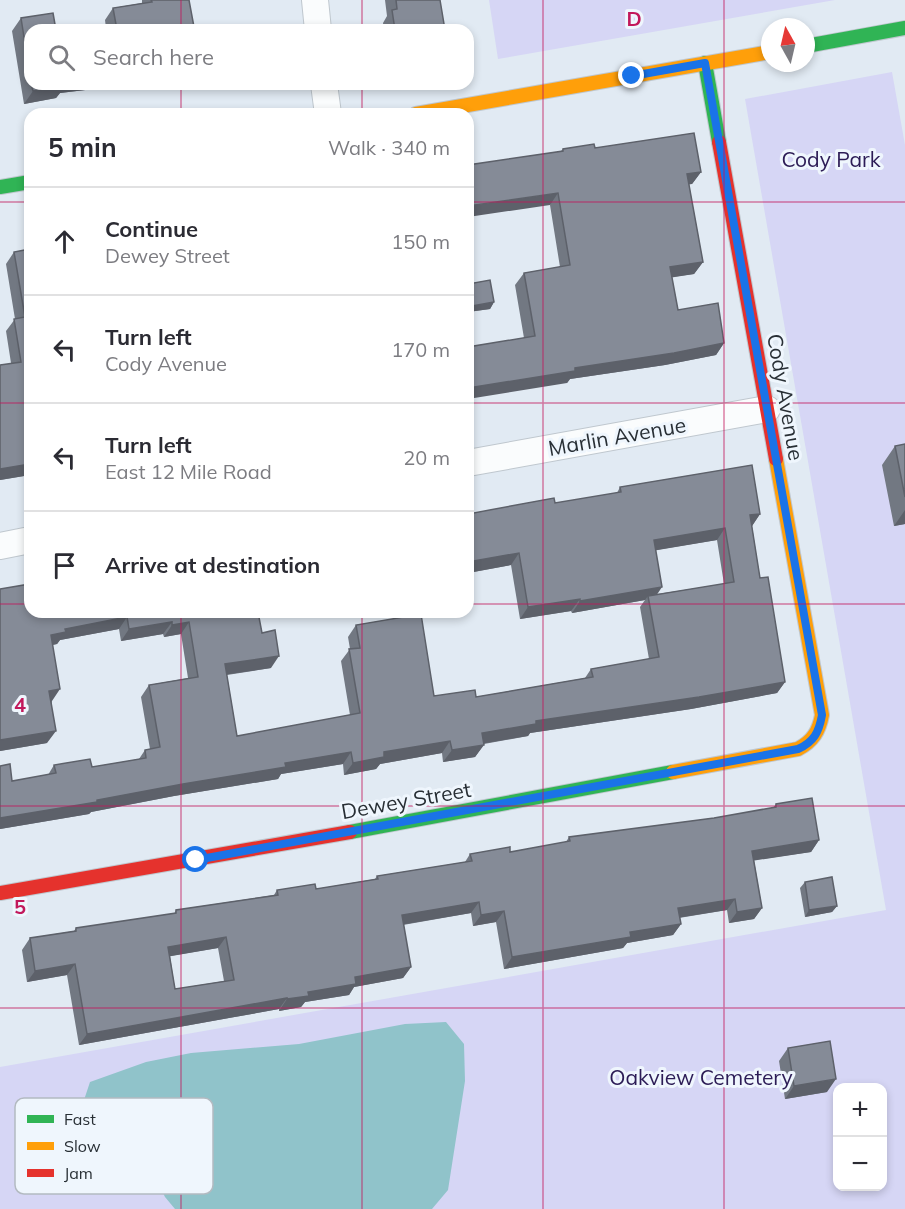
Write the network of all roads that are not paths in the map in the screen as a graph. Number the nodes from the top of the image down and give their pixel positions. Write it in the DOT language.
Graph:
graph roads {
  1 [pos="315,0"];
  2 [pos="317,24"];
  3 [pos="905,28"];
  4 [pos="815,44"];
  5 [pos="761,54"];
  6 [pos="705,63"];
  7 [pos="325,90"];
  8 [pos="327,108"];
  9 [pos="450,108"];
  10 [pos="24,183"];
  11 [pos="0,188"];
  12 [pos="767,409"];
  13 [pos="474,462"];
  14 [pos="24,541"];
  15 [pos="0,546"];
  16 [pos="815,737"];
  17 [pos="0,893"];
  1 -- 2 [label="street"];
  3 -- 4 [label="street"];
  5 -- 6 [label="street"];
  6 -- 9 [label="street"];
  6 -- 12 [label="street, Cody Avenue"];
  7 -- 8 [label="street"];
  10 -- 11 [label="street"];
  12 -- 13 [label="street, Marlin Avenue"];
  12 -- 16 [label="street, Cody Avenue"];
  14 -- 15 [label="street"];
  16 -- 17 [label="street, Dewey Street"];
}
